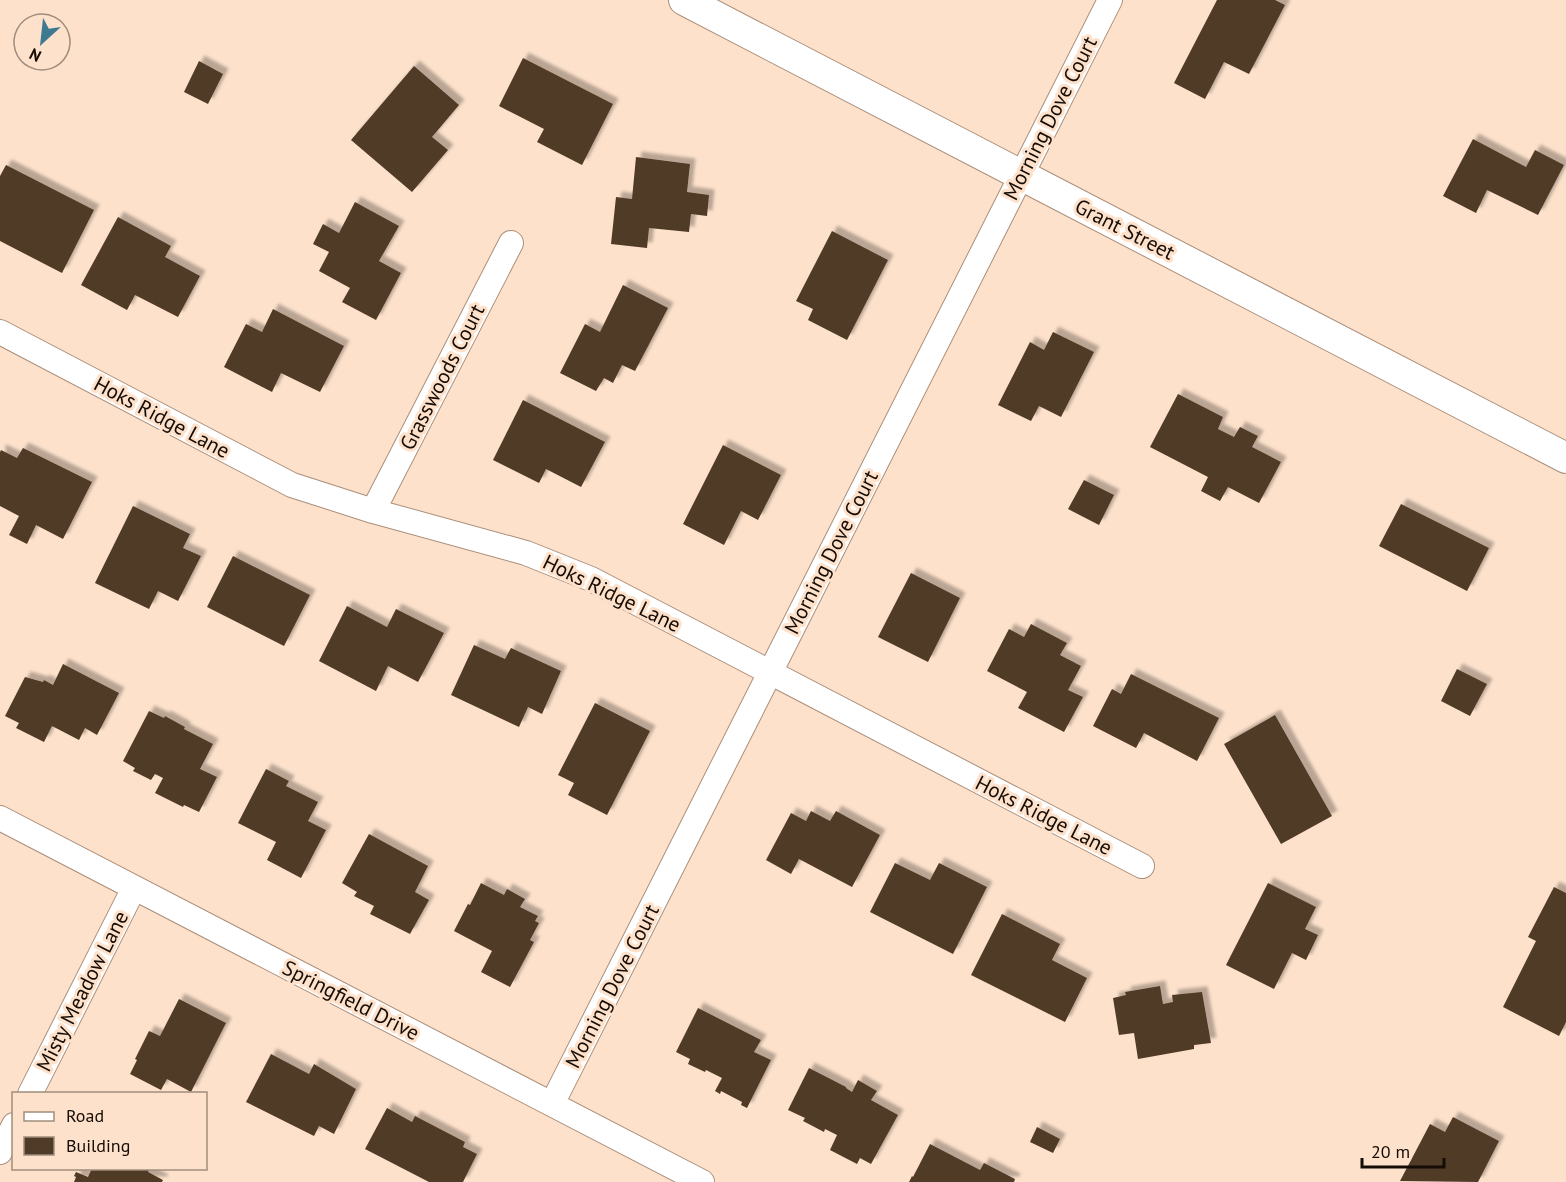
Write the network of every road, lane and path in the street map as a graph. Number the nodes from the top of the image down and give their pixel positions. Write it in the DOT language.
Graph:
graph roads {
  1 [pos="684,0"];
  2 [pos="1110,0"];
  3 [pos="1021,175"];
  4 [pos="511,243"];
  5 [pos="0,332"];
  6 [pos="1566,458"];
  7 [pos="373,511"];
  8 [pos="770,673"];
  9 [pos="0,818"];
  10 [pos="1142,866"];
  11 [pos="134,888"];
  12 [pos="31,1092"];
  13 [pos="552,1104"];
  14 [pos="12,1129"];
  15 [pos="0,1152"];
  16 [pos="702,1182"];
  1 -- 3 [label="street, Grant Street"];
  2 -- 3 [label="street, Morning Dove Court"];
  3 -- 6 [label="street, Grant Street"];
  3 -- 8 [label="street, Morning Dove Court"];
  4 -- 7 [label="street, Grasswoods Court"];
  5 -- 7 [label="street, Hoks Ridge Lane"];
  7 -- 8 [label="street, Hoks Ridge Lane"];
  8 -- 10 [label="street, Hoks Ridge Lane"];
  8 -- 13 [label="street, Morning Dove Court"];
  9 -- 11 [label="street, Springfield Drive"];
  11 -- 12 [label="street, Misty Meadow Lane"];
  11 -- 13 [label="street, Springfield Drive"];
  13 -- 16 [label="street, Springfield Drive"];
  14 -- 15 [label="street"];
}
